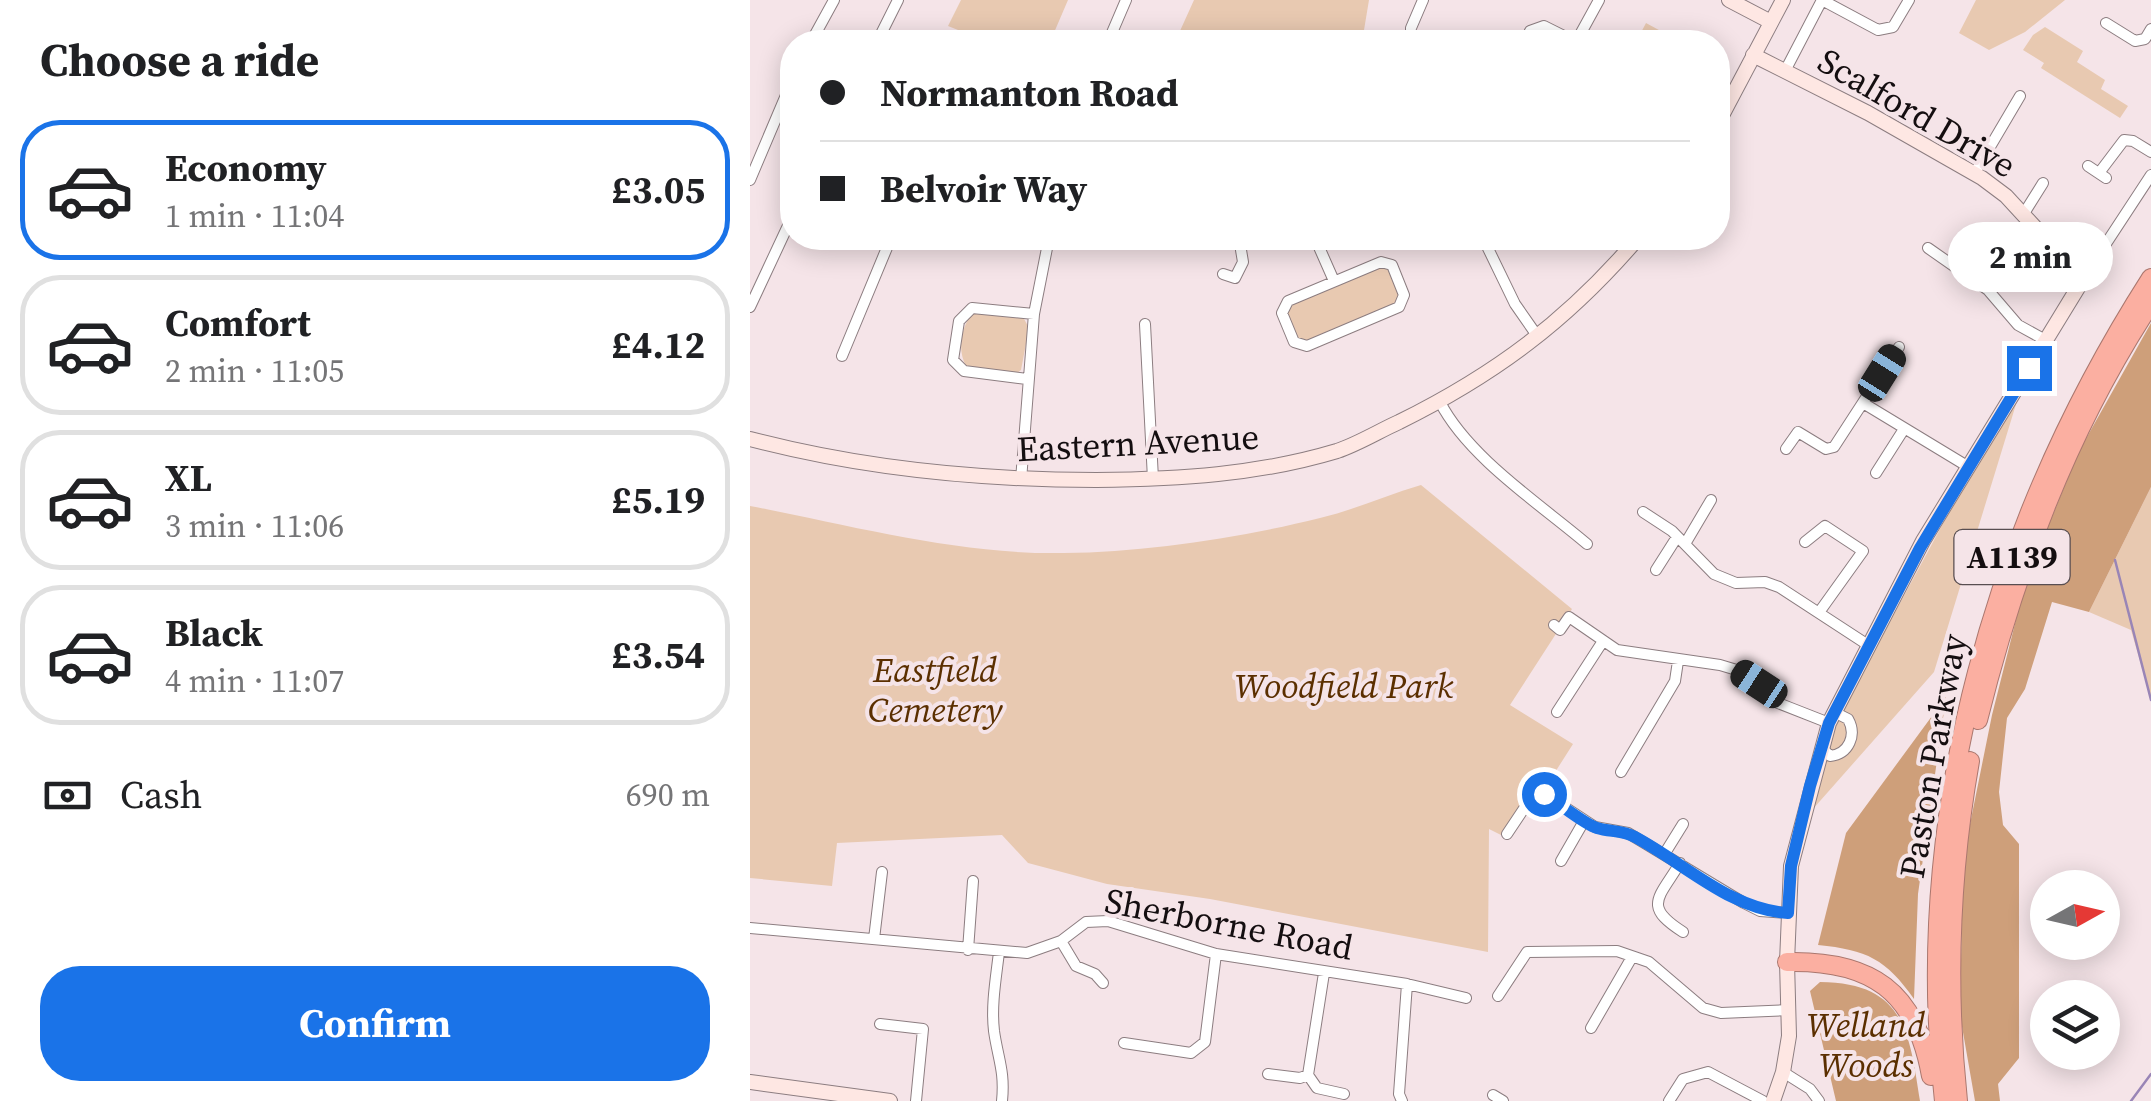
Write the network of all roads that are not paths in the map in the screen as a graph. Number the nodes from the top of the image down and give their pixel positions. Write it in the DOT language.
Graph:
graph roads {
  1 [pos="834,0"];
  2 [pos="898,0"];
  3 [pos="1126,0"];
  4 [pos="1423,0"];
  5 [pos="1598,0"];
  6 [pos="1729,0"];
  7 [pos="1783,0"];
  8 [pos="1822,0"];
  9 [pos="1908,0"];
  10 [pos="1771,22"];
  11 [pos="2106,24"];
  12 [pos="2151,29"];
  13 [pos="818,30"];
  14 [pos="882,30"];
  15 [pos="1113,30"];
  16 [pos="1412,30"];
  17 [pos="1582,30"];
  18 [pos="1753,55"];
  19 [pos="1784,71"];
  20 [pos="2020,96"];
  21 [pos="1730,99"];
  22 [pos="780,109"];
  23 [pos="2151,152"];
  24 [pos="2088,166"];
  25 [pos="1974,174"];
  26 [pos="751,175"];
  27 [pos="2151,176"];
  28 [pos="2044,183"];
  29 [pos="2023,216"];
  30 [pos="780,243"];
  31 [pos="1928,248"];
  32 [pos="886,250"];
  33 [pos="1046,250"];
  34 [pos="1241,250"];
  35 [pos="1320,250"];
  36 [pos="1489,250"];
  37 [pos="1627,250"];
  38 [pos="2090,268"];
  39 [pos="1223,274"];
  40 [pos="2151,278"];
  41 [pos="1334,281"];
  42 [pos="2151,303"];
  43 [pos="750,307"];
  44 [pos="1034,314"];
  45 [pos="1145,324"];
  46 [pos="1538,337"];
  47 [pos="2046,341"];
  48 [pos="1899,347"];
  49 [pos="842,356"];
  50 [pos="1027,379"];
  51 [pos="1440,402"];
  52 [pos="1863,403"];
  53 [pos="1904,430"];
  54 [pos="750,439"];
  55 [pos="1786,449"];
  56 [pos="1967,466"];
  57 [pos="1876,472"];
  58 [pos="1022,480"];
  59 [pos="1154,480"];
  60 [pos="1711,500"];
  61 [pos="1643,512"];
  62 [pos="1681,540"];
  63 [pos="1806,542"];
  64 [pos="1588,544"];
  65 [pos="1656,570"];
  66 [pos="1820,611"];
  67 [pos="1554,625"];
  68 [pos="1603,641"];
  69 [pos="1868,645"];
  70 [pos="1678,661"];
  71 [pos="1558,712"];
  72 [pos="1831,717"];
  73 [pos="1822,748"];
  74 [pos="1622,772"];
  75 [pos="1584,821"];
  76 [pos="1683,824"];
  77 [pos="1507,834"];
  78 [pos="1665,853"];
  79 [pos="1560,861"];
  80 [pos="1680,863"];
  81 [pos="882,872"];
  82 [pos="974,882"];
  83 [pos="1788,913"];
  84 [pos="750,928"];
  85 [pos="1683,932"];
  86 [pos="874,939"];
  87 [pos="1060,941"];
  88 [pos="968,950"];
  89 [pos="999,952"];
  90 [pos="1216,954"];
  91 [pos="1632,957"];
  92 [pos="1787,962"];
  93 [pos="1324,973"];
  94 [pos="1103,983"];
  95 [pos="1407,984"];
  96 [pos="1498,996"];
  97 [pos="1466,998"];
  98 [pos="1789,1010"];
  99 [pos="880,1024"];
  100 [pos="1591,1028"];
  101 [pos="1124,1043"];
  102 [pos="1783,1072"];
  103 [pos="1268,1074"];
  104 [pos="1308,1076"];
  105 [pos="750,1082"];
  106 [pos="1344,1094"];
  107 [pos="890,1101"];
  108 [pos="916,1101"];
  109 [pos="1002,1101"];
  110 [pos="1402,1101"];
  111 [pos="1669,1101"];
  112 [pos="1763,1101"];
  113 [pos="1773,1101"];
  114 [pos="1819,1101"];
  115 [pos="1936,1101"];
  116 [pos="1944,1101"];
  117 [pos="1958,1101"];
  1 -- 13 [label="street"];
  2 -- 14 [label="street"];
  3 -- 15 [label="street"];
  4 -- 16 [label="street"];
  5 -- 17 [label="street"];
  6 -- 10 [label="street"];
  7 -- 10 [label="street"];
  8 -- 9 [label="street"];
  8 -- 19 [label="street"];
  10 -- 18 [label="street"];
  11 -- 12 [label="street"];
  18 -- 19 [label="street, Scalford Drive"];
  18 -- 21 [label="street"];
  19 -- 25 [label="street, Scalford Drive"];
  20 -- 25 [label="street"];
  22 -- 26 [label="street"];
  23 -- 24 [label="street"];
  25 -- 29 [label="street, Scalford Drive"];
  27 -- 38 [label="street"];
  28 -- 29 [label="street"];
  29 -- 38 [label="street, Scalford Drive"];
  30 -- 43 [label="street"];
  31 -- 47 [label="street"];
  32 -- 49 [label="street"];
  33 -- 44 [label="street"];
  34 -- 39 [label="street"];
  35 -- 41 [label="street"];
  36 -- 46 [label="street"];
  37 -- 46 [label="street, Eastern Avenue"];
  38 -- 47 [label="street"];
  40 -- 116 [label="highway, Paston Parkway / A1139"];
  41 -- 41 [label="street"];
  42 -- 117 [label="highway, Paston Parkway / A1139"];
  44 -- 50 [label="street"];
  44 -- 50 [label="street"];
  45 -- 59 [label="street"];
  46 -- 51 [label="street, Eastern Avenue"];
  47 -- 56 [label="street"];
  48 -- 52 [label="street"];
  50 -- 58 [label="street"];
  51 -- 59 [label="street, Eastern Avenue"];
  51 -- 64 [label="street"];
  52 -- 53 [label="street"];
  52 -- 55 [label="street"];
  53 -- 56 [label="street"];
  53 -- 57 [label="street"];
  54 -- 58 [label="street, Eastern Avenue"];
  56 -- 69 [label="street"];
  58 -- 59 [label="street, Eastern Avenue"];
  60 -- 62 [label="street"];
  61 -- 62 [label="street"];
  62 -- 65 [label="street"];
  62 -- 66 [label="street"];
  63 -- 66 [label="street"];
  66 -- 69 [label="street"];
  67 -- 68 [label="street"];
  68 -- 70 [label="street"];
  68 -- 71 [label="street"];
  69 -- 72 [label="street"];
  70 -- 72 [label="street"];
  70 -- 74 [label="street"];
  72 -- 73 [label="street"];
  72 -- 73 [label="street"];
  73 -- 83 [label="street"];
  75 -- 77 [label="street"];
  75 -- 78 [label="street"];
  75 -- 79 [label="street"];
  76 -- 78 [label="street"];
  78 -- 80 [label="street"];
  80 -- 83 [label="street"];
  80 -- 85 [label="street"];
  81 -- 86 [label="street"];
  82 -- 88 [label="street"];
  83 -- 92 [label="street"];
  84 -- 86 [label="street, Sherborne Road"];
  86 -- 88 [label="street, Sherborne Road"];
  87 -- 89 [label="street, Sherborne Road"];
  87 -- 90 [label="street, Sherborne Road"];
  87 -- 94 [label="street"];
  88 -- 89 [label="street, Sherborne Road"];
  89 -- 109 [label="street"];
  90 -- 93 [label="street, Sherborne Road"];
  90 -- 101 [label="street"];
  91 -- 96 [label="street"];
  91 -- 98 [label="street"];
  91 -- 100 [label="street"];
  92 -- 98 [label="street"];
  92 -- 115 [label="highway"];
  93 -- 95 [label="street, Sherborne Road"];
  93 -- 104 [label="street"];
  95 -- 97 [label="street, Sherborne Road"];
  95 -- 110 [label="street"];
  98 -- 102 [label="street"];
  99 -- 108 [label="street"];
  102 -- 113 [label="street"];
  102 -- 114 [label="street"];
  103 -- 104 [label="street"];
  104 -- 106 [label="street"];
  105 -- 107 [label="street"];
  111 -- 112 [label="street"];
}
